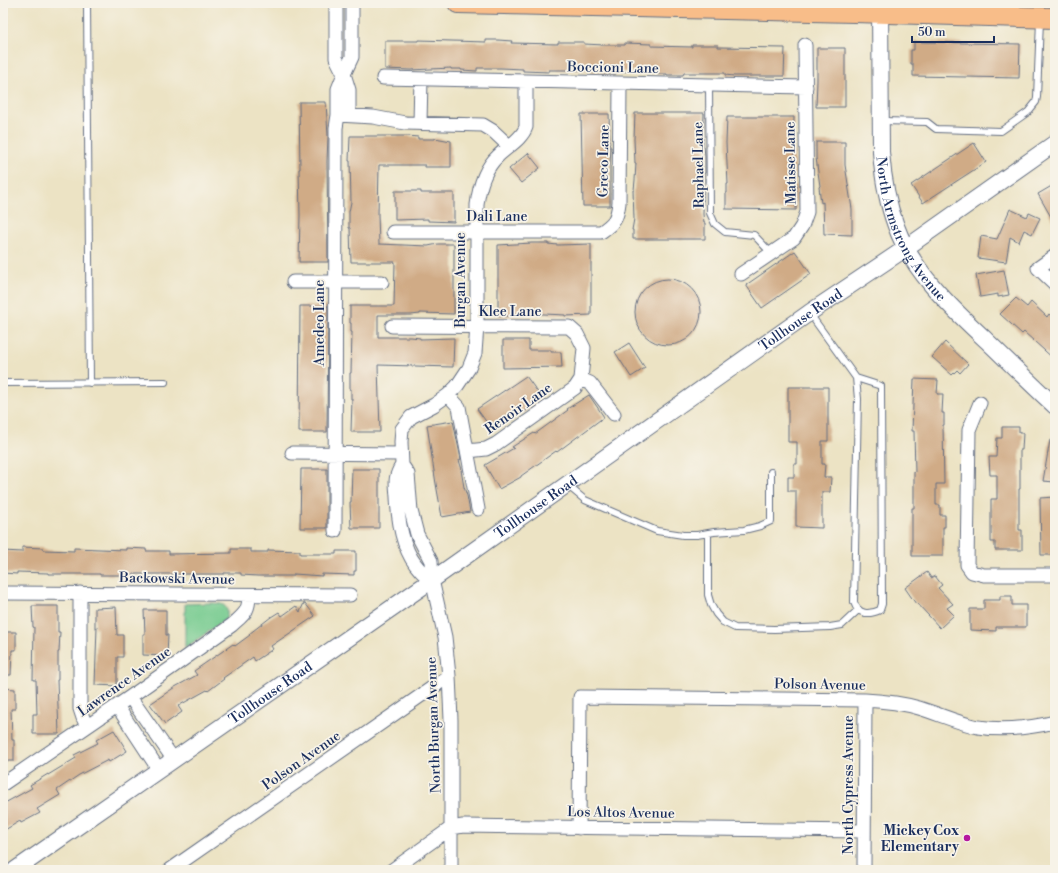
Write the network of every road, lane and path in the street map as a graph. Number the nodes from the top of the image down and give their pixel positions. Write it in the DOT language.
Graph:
graph roads {
  1 [pos="87,3"];
  2 [pos="336,3"];
  3 [pos="352,3"];
  4 [pos="458,3"];
  5 [pos="1055,4"];
  6 [pos="880,8"];
  7 [pos="1047,18"];
  8 [pos="805,44"];
  9 [pos="344,74"];
  10 [pos="383,78"];
  11 [pos="420,79"];
  12 [pos="526,81"];
  13 [pos="620,84"];
  14 [pos="709,86"];
  15 [pos="806,87"];
  16 [pos="344,115"];
  17 [pos="881,121"];
  18 [pos="420,123"];
  19 [pos="1055,143"];
  20 [pos="509,146"];
  21 [pos="477,231"];
  22 [pos="393,232"];
  23 [pos="600,232"];
  24 [pos="906,248"];
  25 [pos="772,253"];
  26 [pos="1055,256"];
  27 [pos="741,274"];
  28 [pos="293,282"];
  29 [pos="335,282"];
  30 [pos="382,282"];
  31 [pos="1055,284"];
  32 [pos="809,313"];
  33 [pos="392,326"];
  34 [pos="477,326"];
  35 [pos="856,378"];
  36 [pos="581,379"];
  37 [pos="90,382"];
  38 [pos="164,382"];
  39 [pos="3,383"];
  40 [pos="448,395"];
  41 [pos="980,403"];
  42 [pos="1055,406"];
  43 [pos="614,414"];
  44 [pos="468,452"];
  45 [pos="292,454"];
  46 [pos="335,454"];
  47 [pos="402,459"];
  48 [pos="771,472"];
  49 [pos="567,485"];
  50 [pos="410,502"];
  51 [pos="397,503"];
  52 [pos="478,509"];
  53 [pos="335,531"];
  54 [pos="708,533"];
  55 [pos="1055,575"];
  56 [pos="432,580"];
  57 [pos="3,593"];
  58 [pos="80,593"];
  59 [pos="249,595"];
  60 [pos="350,595"];
  61 [pos="858,610"];
  62 [pos="449,676"];
  63 [pos="130,697"];
  64 [pos="865,700"];
  65 [pos="117,706"];
  66 [pos="1055,722"];
  67 [pos="88,726"];
  68 [pos="174,760"];
  69 [pos="159,770"];
  70 [pos="3,784"];
  71 [pos="451,828"];
  72 [pos="580,828"];
  73 [pos="864,831"];
  74 [pos="15,870"];
  75 [pos="170,870"];
  76 [pos="392,870"];
  77 [pos="451,870"];
  78 [pos="864,870"];
  1 -- 37 [label="lane"];
  2 -- 9 [label="street"];
  3 -- 9 [label="street, Amedeo Lane"];
  4 -- 6 [label="main road"];
  5 -- 7 [label="main road"];
  6 -- 7 [label="main road"];
  6 -- 17 [label="street, North Armstrong Avenue"];
  7 -- 17 [label="lane"];
  8 -- 15 [label="street, Matisse Lane"];
  9 -- 16 [label="street, Amedeo Lane"];
  10 -- 11 [label="street, Boccioni Lane"];
  11 -- 12 [label="street, Boccioni Lane"];
  11 -- 18 [label="street"];
  12 -- 13 [label="street, Boccioni Lane"];
  12 -- 20 [label="street, Burgan Avenue"];
  13 -- 14 [label="street, Boccioni Lane"];
  13 -- 23 [label="street, Greco Lane"];
  14 -- 15 [label="street, Boccioni Lane"];
  14 -- 25 [label="lane, Raphael Lane"];
  15 -- 25 [label="street, Matisse Lane"];
  16 -- 18 [label="street"];
  16 -- 29 [label="street, Amedeo Lane"];
  17 -- 24 [label="street, North Armstrong Avenue"];
  18 -- 20 [label="street"];
  19 -- 24 [label="street, Tollhouse Road"];
  20 -- 21 [label="street, Burgan Avenue"];
  21 -- 22 [label="street, Dali Lane"];
  21 -- 23 [label="street, Dali Lane"];
  21 -- 34 [label="street, Burgan Avenue"];
  24 -- 32 [label="street, Tollhouse Road"];
  24 -- 42 [label="street, North Armstrong Avenue"];
  25 -- 27 [label="street, Matisse Lane"];
  26 -- 31 [label="street"];
  28 -- 29 [label="street"];
  29 -- 30 [label="street"];
  29 -- 46 [label="street, Amedeo Lane"];
  32 -- 35 [label="lane"];
  32 -- 49 [label="street, Tollhouse Road"];
  33 -- 34 [label="street, Klee Lane"];
  34 -- 36 [label="street, Klee Lane"];
  34 -- 40 [label="street, Burgan Avenue"];
  35 -- 61 [label="lane"];
  35 -- 61 [label="lane"];
  36 -- 43 [label="street"];
  36 -- 44 [label="street, Renoir Lane"];
  37 -- 38 [label="lane"];
  37 -- 39 [label="lane"];
  40 -- 44 [label="street"];
  40 -- 47 [label="street, Burgan Avenue"];
  41 -- 55 [label="street"];
  44 -- 52 [label="street"];
  45 -- 46 [label="street"];
  46 -- 47 [label="street"];
  46 -- 53 [label="street, Amedeo Lane"];
  47 -- 50 [label="street, Burgan Avenue"];
  47 -- 51 [label="street, Burgan Avenue"];
  48 -- 54 [label="lane"];
  49 -- 54 [label="lane"];
  49 -- 56 [label="street, Tollhouse Road"];
  50 -- 51 [label="street"];
  50 -- 56 [label="street, Burgan Avenue"];
  51 -- 56 [label="street, Burgan Avenue"];
  54 -- 61 [label="lane"];
  56 -- 62 [label="street, North Burgan Avenue"];
  56 -- 68 [label="street, Tollhouse Road"];
  57 -- 58 [label="street, Backowski Avenue"];
  58 -- 59 [label="street, Backowski Avenue"];
  58 -- 67 [label="street"];
  59 -- 60 [label="street, Backowski Avenue"];
  59 -- 63 [label="street, Lawrence Avenue"];
  62 -- 71 [label="street, North Burgan Avenue"];
  62 -- 75 [label="street, Polson Avenue"];
  63 -- 65 [label="street, Lawrence Avenue"];
  63 -- 68 [label="street"];
  64 -- 66 [label="street, Polson Avenue"];
  64 -- 72 [label="street, Polson Avenue"];
  64 -- 73 [label="street, North Cypress Avenue"];
  65 -- 67 [label="street, Lawrence Avenue"];
  65 -- 69 [label="street"];
  67 -- 70 [label="street, Lawrence Avenue"];
  68 -- 69 [label="street, Tollhouse Road"];
  69 -- 74 [label="street, Tollhouse Road"];
  71 -- 72 [label="street, Los Altos Avenue"];
  71 -- 76 [label="street"];
  71 -- 77 [label="street, North Burgan Avenue"];
  72 -- 73 [label="street, Los Altos Avenue"];
  73 -- 78 [label="street, North Cypress Avenue"];
}
